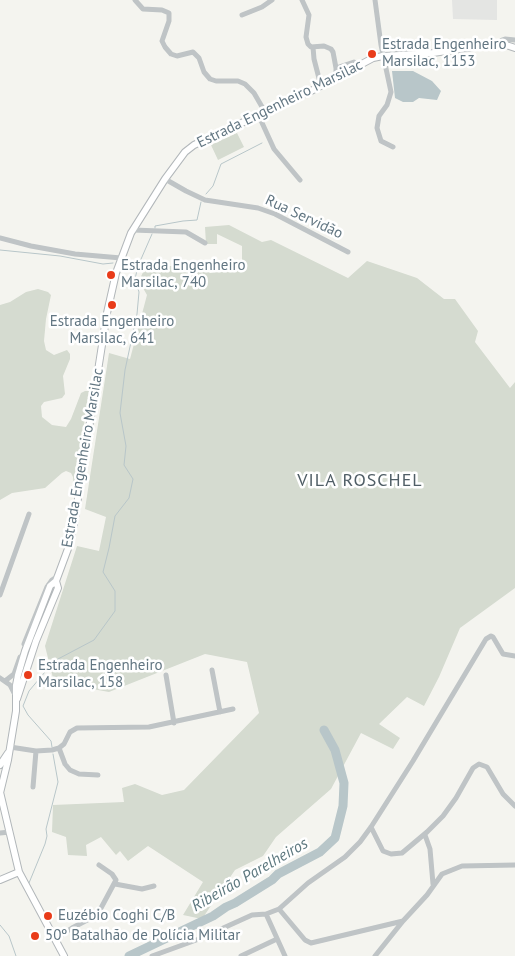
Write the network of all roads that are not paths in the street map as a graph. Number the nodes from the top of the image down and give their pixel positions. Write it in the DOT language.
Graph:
graph roads {
  1 [pos="135,0"];
  2 [pos="272,0"];
  3 [pos="302,0"];
  4 [pos="375,0"];
  5 [pos="242,15"];
  6 [pos="515,40"];
  7 [pos="500,43"];
  8 [pos="313,47"];
  9 [pos="515,48"];
  10 [pos="383,56"];
  11 [pos="363,65"];
  12 [pos="336,68"];
  13 [pos="336,78"];
  14 [pos="321,86"];
  15 [pos="262,113"];
  16 [pos="393,147"];
  17 [pos="165,179"];
  18 [pos="300,180"];
  19 [pos="133,230"];
  20 [pos="0,238"];
  21 [pos="205,243"];
  22 [pos="348,252"];
  23 [pos="121,258"];
  24 [pos="29,514"];
  25 [pos="57,578"];
  26 [pos="0,593"];
  27 [pos="515,656"];
  28 [pos="212,670"];
  29 [pos="17,672"];
  30 [pos="166,675"];
  31 [pos="3,680"];
  32 [pos="24,681"];
  33 [pos="13,685"];
  34 [pos="16,702"];
  35 [pos="233,710"];
  36 [pos="220,712"];
  37 [pos="174,723"];
  38 [pos="59,748"];
  39 [pos="9,750"];
  40 [pos="36,751"];
  41 [pos="0,765"];
  42 [pos="98,775"];
  43 [pos="0,780"];
  44 [pos="33,787"];
  45 [pos="1,793"];
  46 [pos="515,806"];
  47 [pos="371,827"];
  48 [pos="10,832"];
  49 [pos="0,833"];
  50 [pos="425,835"];
  51 [pos="99,865"];
  52 [pos="515,865"];
  53 [pos="19,872"];
  54 [pos="0,880"];
  55 [pos="115,884"];
  56 [pos="433,884"];
  57 [pos="154,886"];
  58 [pos="279,909"];
  59 [pos="266,914"];
  60 [pos="403,921"];
  61 [pos="56,939"];
  62 [pos="278,939"];
  63 [pos="250,954"];
  64 [pos="64,956"];
  65 [pos="152,956"];
  66 [pos="241,956"];
  67 [pos="285,956"];
  68 [pos="375,956"];
  1 -- 15 [label="street"];
  2 -- 5 [label="street"];
  3 -- 8 [label="street"];
  4 -- 10 [label="street"];
  6 -- 7 [label="street, Estrada Engenheiro Marsilac"];
  7 -- 9 [label="main road, Estrada Engenheiro Marsilac"];
  7 -- 10 [label="main road, Estrada Engenheiro Marsilac"];
  8 -- 12 [label="street"];
  8 -- 14 [label="street"];
  10 -- 11 [label="main road, Estrada Engenheiro Marsilac"];
  10 -- 16 [label="street"];
  11 -- 12 [label="street"];
  11 -- 13 [label="main road, Estrada Engenheiro Marsilac"];
  12 -- 13 [label="street"];
  13 -- 14 [label="main road, Estrada Engenheiro Marsilac"];
  14 -- 15 [label="main road, Estrada Engenheiro Marsilac"];
  15 -- 17 [label="main road, Estrada Engenheiro Marsilac"];
  15 -- 18 [label="street"];
  17 -- 19 [label="main road, Estrada Engenheiro Marsilac"];
  17 -- 22 [label="street, Rua Servidão"];
  19 -- 21 [label="street"];
  19 -- 23 [label="main road, Estrada Engenheiro Marsilac"];
  20 -- 23 [label="street"];
  23 -- 25 [label="main road, Estrada Engenheiro Marsilac"];
  24 -- 26 [label="street"];
  25 -- 29 [label="main road, Estrada Engenheiro Marsilac"];
  25 -- 32 [label="main road, Estrada Engenheiro Marsilac"];
  27 -- 47 [label="street"];
  28 -- 36 [label="street"];
  29 -- 31 [label="street"];
  29 -- 32 [label="main road"];
  29 -- 33 [label="main road, Estrada Engenheiro Marsilac"];
  30 -- 37 [label="street"];
  31 -- 33 [label="street"];
  32 -- 33 [label="main road"];
  32 -- 34 [label="main road, Estrada Engenheiro Marsilac"];
  33 -- 34 [label="main road, Estrada Engenheiro Marsilac"];
  34 -- 39 [label="main road, Estrada Engenheiro Marsilac"];
  35 -- 36 [label="street"];
  36 -- 37 [label="street"];
  37 -- 38 [label="street"];
  38 -- 40 [label="street"];
  38 -- 42 [label="street"];
  39 -- 40 [label="street"];
  39 -- 41 [label="main road, Estrada Engenheiro Marsilac"];
  39 -- 45 [label="main road, Estrada Engenheiro Marsilac"];
  40 -- 44 [label="street"];
  43 -- 45 [label="main road"];
  45 -- 48 [label="main road"];
  46 -- 50 [label="street"];
  47 -- 50 [label="street"];
  47 -- 58 [label="street"];
  48 -- 49 [label="street"];
  48 -- 53 [label="main road"];
  50 -- 56 [label="street"];
  51 -- 55 [label="street"];
  52 -- 56 [label="street"];
  53 -- 54 [label="main road"];
  53 -- 61 [label="main road"];
  55 -- 57 [label="street"];
  55 -- 61 [label="street"];
  56 -- 60 [label="street"];
  58 -- 59 [label="street"];
  58 -- 60 [label="street"];
  59 -- 62 [label="street"];
  59 -- 65 [label="street"];
  60 -- 68 [label="street"];
  61 -- 64 [label="main road"];
  62 -- 63 [label="street"];
  62 -- 67 [label="street"];
  63 -- 66 [label="street"];
}
